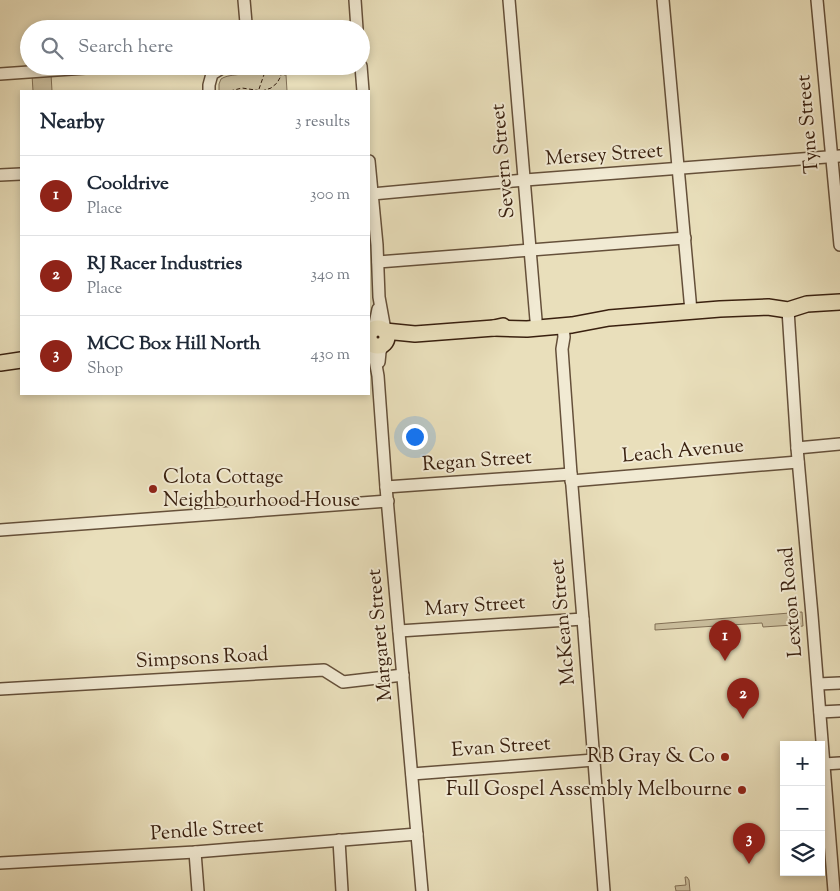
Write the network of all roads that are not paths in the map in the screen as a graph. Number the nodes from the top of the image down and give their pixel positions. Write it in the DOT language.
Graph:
graph roads {
  1 [pos="244,0"];
  2 [pos="355,0"];
  3 [pos="509,0"];
  4 [pos="662,0"];
  5 [pos="817,0"];
  6 [pos="246,20"];
  7 [pos="356,20"];
  8 [pos="20,73"];
  9 [pos="0,74"];
  10 [pos="212,75"];
  11 [pos="362,75"];
  12 [pos="209,90"];
  13 [pos="363,90"];
  14 [pos="835,156"];
  15 [pos="678,169"];
  16 [pos="370,172"];
  17 [pos="20,174"];
  18 [pos="0,175"];
  19 [pos="525,180"];
  20 [pos="372,194"];
  21 [pos="684,238"];
  22 [pos="840,245"];
  23 [pos="530,251"];
  24 [pos="378,262"];
  25 [pos="840,294"];
  26 [pos="840,302"];
  27 [pos="720,309"];
  28 [pos="788,310"];
  29 [pos="691,311"];
  30 [pos="609,318"];
  31 [pos="536,320"];
  32 [pos="560,326"];
  33 [pos="494,328"];
  34 [pos="376,337"];
  35 [pos="20,360"];
  36 [pos="0,364"];
  37 [pos="20,365"];
  38 [pos="840,444"];
  39 [pos="797,448"];
  40 [pos="798,462"];
  41 [pos="571,477"];
  42 [pos="386,487"];
  43 [pos="388,501"];
  44 [pos="0,530"];
  45 [pos="583,619"];
  46 [pos="399,631"];
  47 [pos="403,675"];
  48 [pos="840,682"];
  49 [pos="818,684"];
  50 [pos="0,689"];
  51 [pos="840,711"];
  52 [pos="820,712"];
  53 [pos="822,741"];
  54 [pos="594,760"];
  55 [pos="840,763"];
  56 [pos="825,764"];
  57 [pos="412,774"];
  58 [pos="825,775"];
  59 [pos="840,808"];
  60 [pos="828,809"];
  61 [pos="417,834"];
  62 [pos="338,840"];
  63 [pos="195,852"];
  64 [pos="0,863"];
  65 [pos="198,891"];
  66 [pos="342,891"];
  67 [pos="422,891"];
  68 [pos="604,891"];
  69 [pos="834,891"];
  1 -- 6 [label="street"];
  2 -- 7 [label="street"];
  3 -- 19 [label="street, Severn Street"];
  4 -- 15 [label="street"];
  5 -- 14 [label="street, Tyne Street"];
  8 -- 9 [label="street"];
  10 -- 12 [label="street"];
  11 -- 13 [label="street"];
  14 -- 15 [label="street, Mersey Street"];
  14 -- 22 [label="street, Tyne Street"];
  15 -- 19 [label="street, Mersey Street"];
  15 -- 21 [label="street"];
  16 -- 20 [label="street, Margaret Street"];
  17 -- 18 [label="street"];
  19 -- 20 [label="street, Mersey Street"];
  19 -- 23 [label="street, Severn Street"];
  20 -- 24 [label="street, Margaret Street"];
  21 -- 23 [label="street"];
  21 -- 29 [label="street"];
  23 -- 24 [label="street"];
  23 -- 31 [label="street, Severn Street"];
  24 -- 34 [label="street, Margaret Street"];
  25 -- 27 [label="main road"];
  26 -- 28 [label="main road"];
  27 -- 28 [label="main road"];
  27 -- 29 [label="main road"];
  28 -- 39 [label="street, Lexton Road"];
  29 -- 30 [label="main road"];
  30 -- 31 [label="main road"];
  30 -- 32 [label="main road"];
  31 -- 33 [label="main road"];
  32 -- 33 [label="main road"];
  32 -- 41 [label="street, McKean Street"];
  33 -- 34 [label="main road"];
  34 -- 42 [label="street, Margaret Street"];
  35 -- 36 [label="main road"];
  36 -- 37 [label="main road"];
  38 -- 39 [label="street"];
  39 -- 40 [label="street, Lexton Road"];
  40 -- 41 [label="street, Leach Avenue"];
  40 -- 49 [label="street, Lexton Road"];
  41 -- 42 [label="street, Regan Street"];
  41 -- 45 [label="street, McKean Street"];
  42 -- 43 [label="street, Margaret Street"];
  43 -- 44 [label="street"];
  43 -- 46 [label="street, Margaret Street"];
  45 -- 46 [label="street, Mary Street"];
  45 -- 54 [label="street, McKean Street"];
  46 -- 47 [label="street, Margaret Street"];
  47 -- 50 [label="street, Simpsons Road"];
  47 -- 57 [label="street, Margaret Street"];
  48 -- 49 [label="street"];
  49 -- 52 [label="street, Lexton Road"];
  51 -- 52 [label="street"];
  52 -- 53 [label="street, Lexton Road"];
  54 -- 57 [label="street, Evan Street"];
  54 -- 68 [label="street, McKean Street"];
  55 -- 56 [label="street"];
  57 -- 61 [label="street, Margaret Street"];
  58 -- 60 [label="street, Lexton Road"];
  59 -- 60 [label="street"];
  60 -- 69 [label="street, Lexton Road"];
  61 -- 62 [label="street, Pendle Street"];
  61 -- 67 [label="street, Margaret Street"];
  62 -- 63 [label="street, Pendle Street"];
  62 -- 66 [label="street"];
  63 -- 64 [label="street, Pendle Street"];
  63 -- 65 [label="street"];
}
